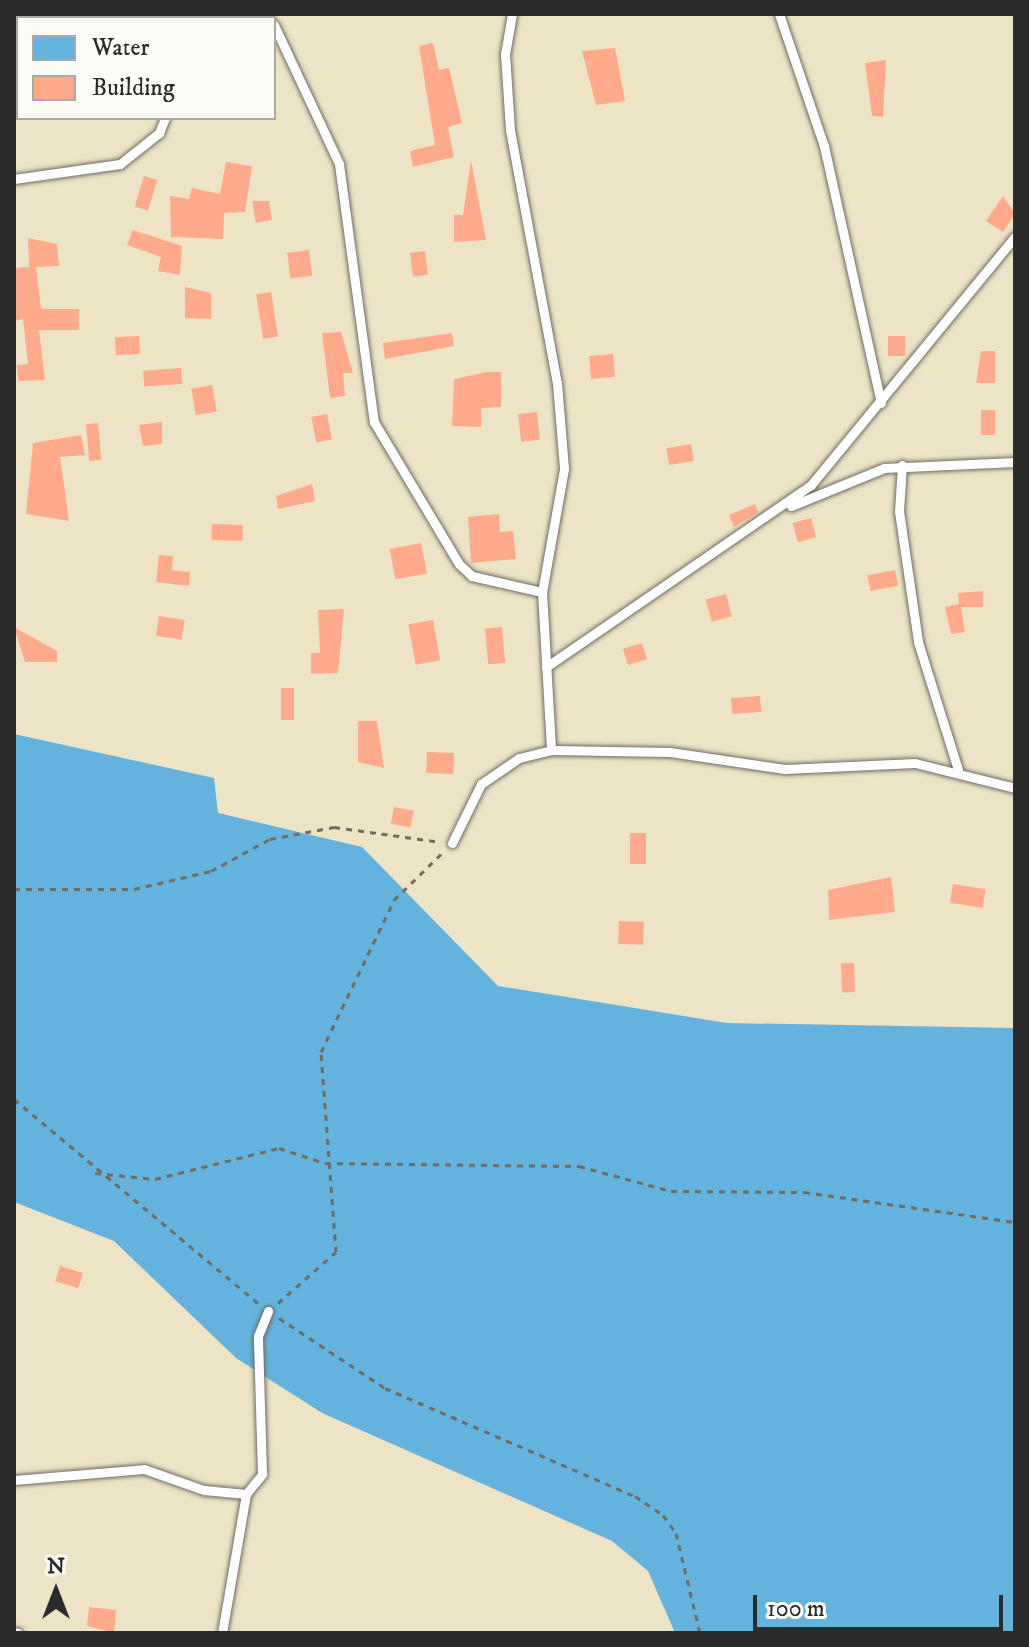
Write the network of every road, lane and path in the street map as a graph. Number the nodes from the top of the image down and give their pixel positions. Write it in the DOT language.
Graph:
graph roads {
  1 [pos="512,14"];
  2 [pos="779,14"];
  3 [pos="276,29"];
  4 [pos="164,120"];
  5 [pos="14,179"];
  6 [pos="1015,237"];
  7 [pos="881,403"];
  8 [pos="1015,462"];
  9 [pos="902,465"];
  10 [pos="784,509"];
  11 [pos="542,592"];
  12 [pos="546,667"];
  13 [pos="551,750"];
  14 [pos="958,770"];
  15 [pos="1015,788"];
  16 [pos="452,843"];
  17 [pos="14,889"];
  18 [pos="14,1099"];
  19 [pos="325,1163"];
  20 [pos="95,1173"];
  21 [pos="1015,1222"];
  22 [pos="268,1311"];
  23 [pos="14,1480"];
  24 [pos="246,1494"];
  25 [pos="222,1633"];
  26 [pos="700,1633"];
  1 -- 11 [label="lane"];
  2 -- 7 [label="lane"];
  3 -- 11 [label="lane"];
  4 -- 5 [label="lane"];
  6 -- 7 [label="lane"];
  7 -- 10 [label="lane"];
  8 -- 9 [label="lane"];
  9 -- 10 [label="lane"];
  9 -- 14 [label="lane"];
  10 -- 12 [label="lane"];
  11 -- 12 [label="lane"];
  12 -- 13 [label="lane"];
  13 -- 14 [label="lane"];
  13 -- 16 [label="lane"];
  14 -- 15 [label="lane"];
  16 -- 17 [label="path"];
  16 -- 19 [label="path"];
  18 -- 20 [label="path"];
  19 -- 20 [label="path"];
  19 -- 21 [label="path"];
  19 -- 22 [label="path"];
  20 -- 22 [label="path"];
  22 -- 24 [label="lane"];
  22 -- 26 [label="path"];
  23 -- 24 [label="lane"];
  24 -- 25 [label="lane"];
}
